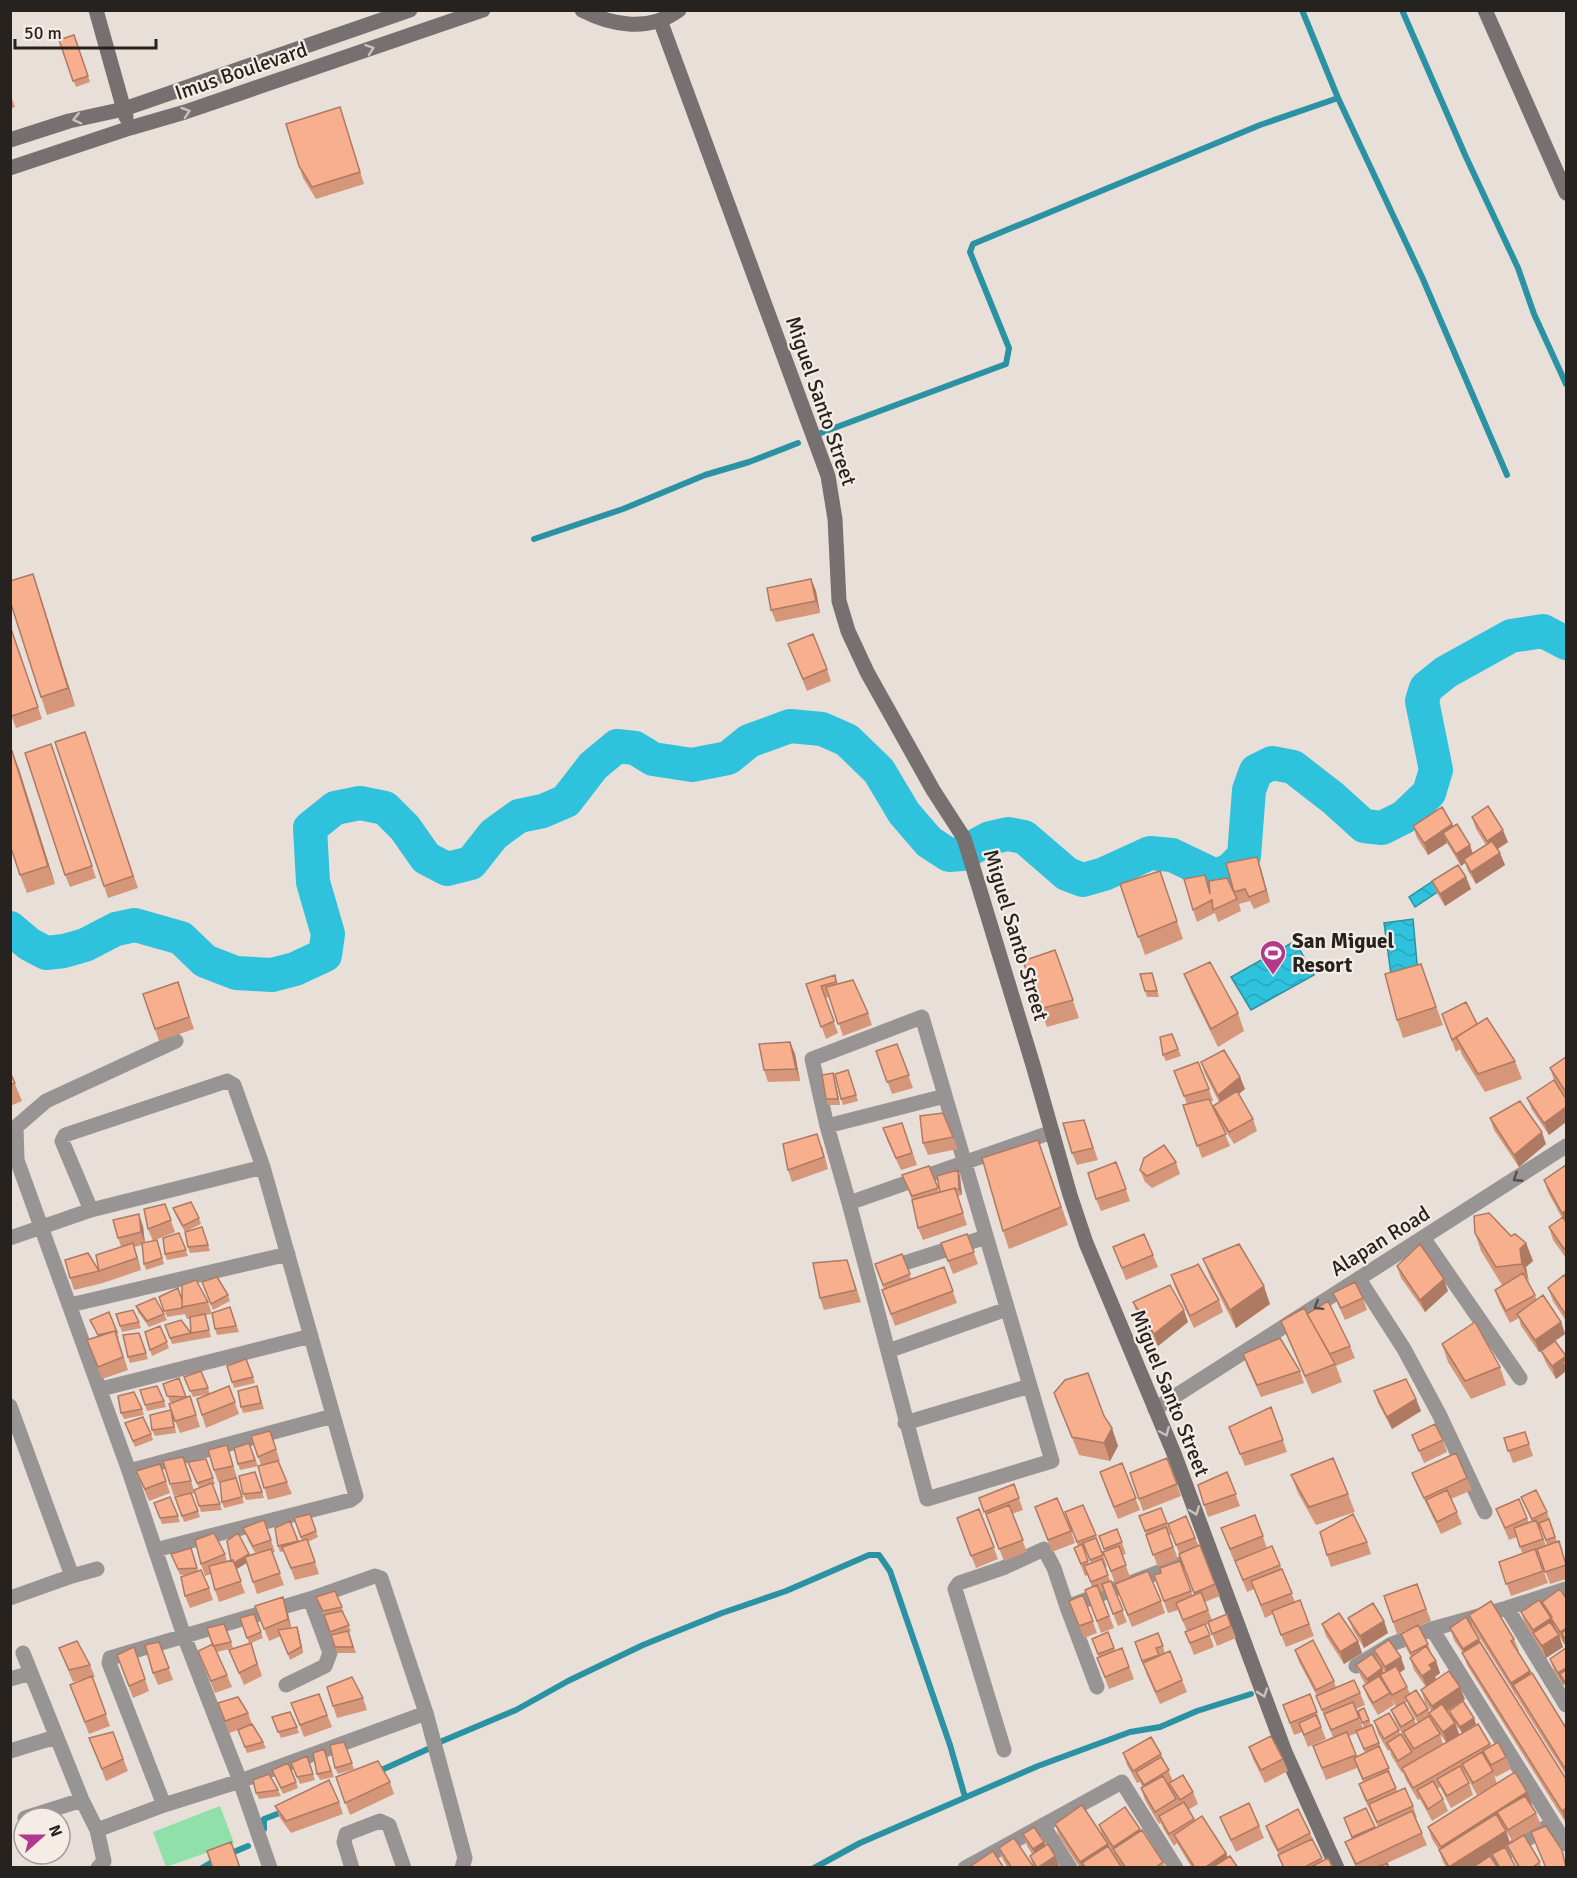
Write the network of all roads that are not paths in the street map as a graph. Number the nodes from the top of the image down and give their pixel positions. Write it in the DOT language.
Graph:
graph roads {
  1 [pos="96,10"];
  2 [pos="410,10"];
  3 [pos="483,10"];
  4 [pos="582,10"];
  5 [pos="679,10"];
  6 [pos="1485,10"];
  7 [pos="660,20"];
  8 [pos="124,109"];
  9 [pos="130,128"];
  10 [pos="10,140"];
  11 [pos="10,168"];
  12 [pos="1566,193"];
  13 [pos="176,1041"];
  14 [pos="945,1096"];
  15 [pos="827,1126"];
  16 [pos="1052,1132"];
  17 [pos="1566,1146"];
  18 [pos="964,1163"];
  19 [pos="263,1167"];
  20 [pos="849,1203"];
  21 [pos="91,1210"];
  22 [pos="41,1227"];
  23 [pos="986,1237"];
  24 [pos="10,1238"];
  25 [pos="1424,1239"];
  26 [pos="288,1254"];
  27 [pos="868,1275"];
  28 [pos="1359,1279"];
  29 [pos="70,1305"];
  30 [pos="1007,1309"];
  31 [pos="311,1336"];
  32 [pos="888,1351"];
  33 [pos="1520,1378"];
  34 [pos="1030,1386"];
  35 [pos="101,1389"];
  36 [pos="10,1406"];
  37 [pos="1155,1409"];
  38 [pos="333,1416"];
  39 [pos="905,1422"];
  40 [pos="129,1471"];
  41 [pos="1485,1512"];
  42 [pos="155,1550"];
  43 [pos="1200,1557"];
  44 [pos="96,1569"];
  45 [pos="72,1576"];
  46 [pos="1566,1589"];
  47 [pos="10,1598"];
  48 [pos="310,1599"];
  49 [pos="1067,1607"];
  50 [pos="1507,1608"];
  51 [pos="1432,1629"];
  52 [pos="184,1636"];
  53 [pos="23,1653"];
  54 [pos="1356,1666"];
  55 [pos="31,1673"];
  56 [pos="10,1679"];
  57 [pos="286,1685"];
  58 [pos="1097,1687"];
  59 [pos="1566,1705"];
  60 [pos="426,1713"];
  61 [pos="56,1737"];
  62 [pos="1004,1750"];
  63 [pos="10,1751"];
  64 [pos="240,1781"];
  65 [pos="82,1800"];
  66 [pos="164,1805"];
  67 [pos="63,1806"];
  68 [pos="1553,1823"];
  69 [pos="1043,1825"];
  70 [pos="97,1830"];
  71 [pos="1566,1844"];
  72 [pos="98,1868"];
  73 [pos="270,1868"];
  74 [pos="352,1868"];
  75 [pos="404,1868"];
  76 [pos="462,1868"];
  77 [pos="965,1868"];
  78 [pos="1070,1868"];
  79 [pos="1176,1868"];
  80 [pos="1337,1868"];
  81 [pos="1481,1868"];
  1 -- 8 [label="main road"];
  2 -- 8 [label="main road, Imus Boulevard"];
  9 -- 3 [label="main road, Imus Boulevard, one-way"];
  4 -- 7 [label="main road"];
  5 -- 7 [label="main road"];
  6 -- 12 [label="main road"];
  7 -- 16 [label="main road, Miguel Santo Street"];
  8 -- 9 [label="main road"];
  8 -- 10 [label="main road, Imus Boulevard, one-way"];
  9 -- 11 [label="main road, Imus Boulevard"];
  13 -- 22 [label="street"];
  14 -- 15 [label="street"];
  14 -- 15 [label="street"];
  14 -- 18 [label="street"];
  15 -- 20 [label="street"];
  16 -- 18 [label="street"];
  16 -- 37 [label="main road, Miguel Santo Street"];
  17 -- 25 [label="street, Alapan Road, one-way"];
  18 -- 20 [label="street"];
  18 -- 23 [label="street"];
  19 -- 21 [label="street"];
  19 -- 21 [label="street"];
  19 -- 26 [label="street"];
  20 -- 27 [label="street"];
  21 -- 22 [label="street"];
  22 -- 24 [label="street"];
  22 -- 29 [label="street"];
  23 -- 27 [label="street"];
  23 -- 30 [label="street"];
  25 -- 28 [label="street, Alapan Road"];
  25 -- 33 [label="street"];
  26 -- 29 [label="street"];
  26 -- 31 [label="street"];
  27 -- 32 [label="street"];
  28 -- 37 [label="street, Alapan Road, one-way"];
  28 -- 41 [label="street"];
  29 -- 35 [label="street"];
  30 -- 32 [label="street"];
  30 -- 34 [label="street"];
  31 -- 35 [label="street"];
  31 -- 38 [label="street"];
  32 -- 39 [label="street"];
  34 -- 39 [label="street"];
  34 -- 39 [label="street"];
  35 -- 40 [label="street"];
  36 -- 45 [label="street"];
  37 -- 43 [label="main road, Miguel Santo Street, one-way"];
  38 -- 40 [label="street"];
  38 -- 42 [label="street"];
  40 -- 42 [label="street"];
  42 -- 52 [label="street"];
  43 -- 49 [label="street"];
  43 -- 80 [label="main road, Miguel Santo Street, one-way"];
  44 -- 45 [label="street"];
  45 -- 47 [label="street"];
  46 -- 50 [label="street"];
  48 -- 52 [label="street"];
  48 -- 57 [label="street"];
  48 -- 60 [label="street"];
  49 -- 58 [label="street"];
  49 -- 62 [label="street"];
  50 -- 51 [label="street"];
  50 -- 59 [label="street"];
  51 -- 54 [label="street"];
  51 -- 68 [label="street"];
  52 -- 64 [label="street"];
  52 -- 66 [label="street"];
  53 -- 55 [label="street"];
  55 -- 56 [label="street"];
  55 -- 61 [label="street"];
  60 -- 64 [label="street"];
  60 -- 76 [label="street"];
  61 -- 63 [label="street"];
  61 -- 65 [label="street"];
  64 -- 66 [label="street"];
  64 -- 73 [label="street"];
  65 -- 67 [label="street"];
  65 -- 70 [label="street"];
  66 -- 70 [label="street"];
  68 -- 71 [label="street"];
  68 -- 81 [label="street"];
  69 -- 77 [label="street"];
  69 -- 78 [label="street"];
  69 -- 79 [label="street"];
  70 -- 72 [label="street"];
  74 -- 75 [label="street"];
}
